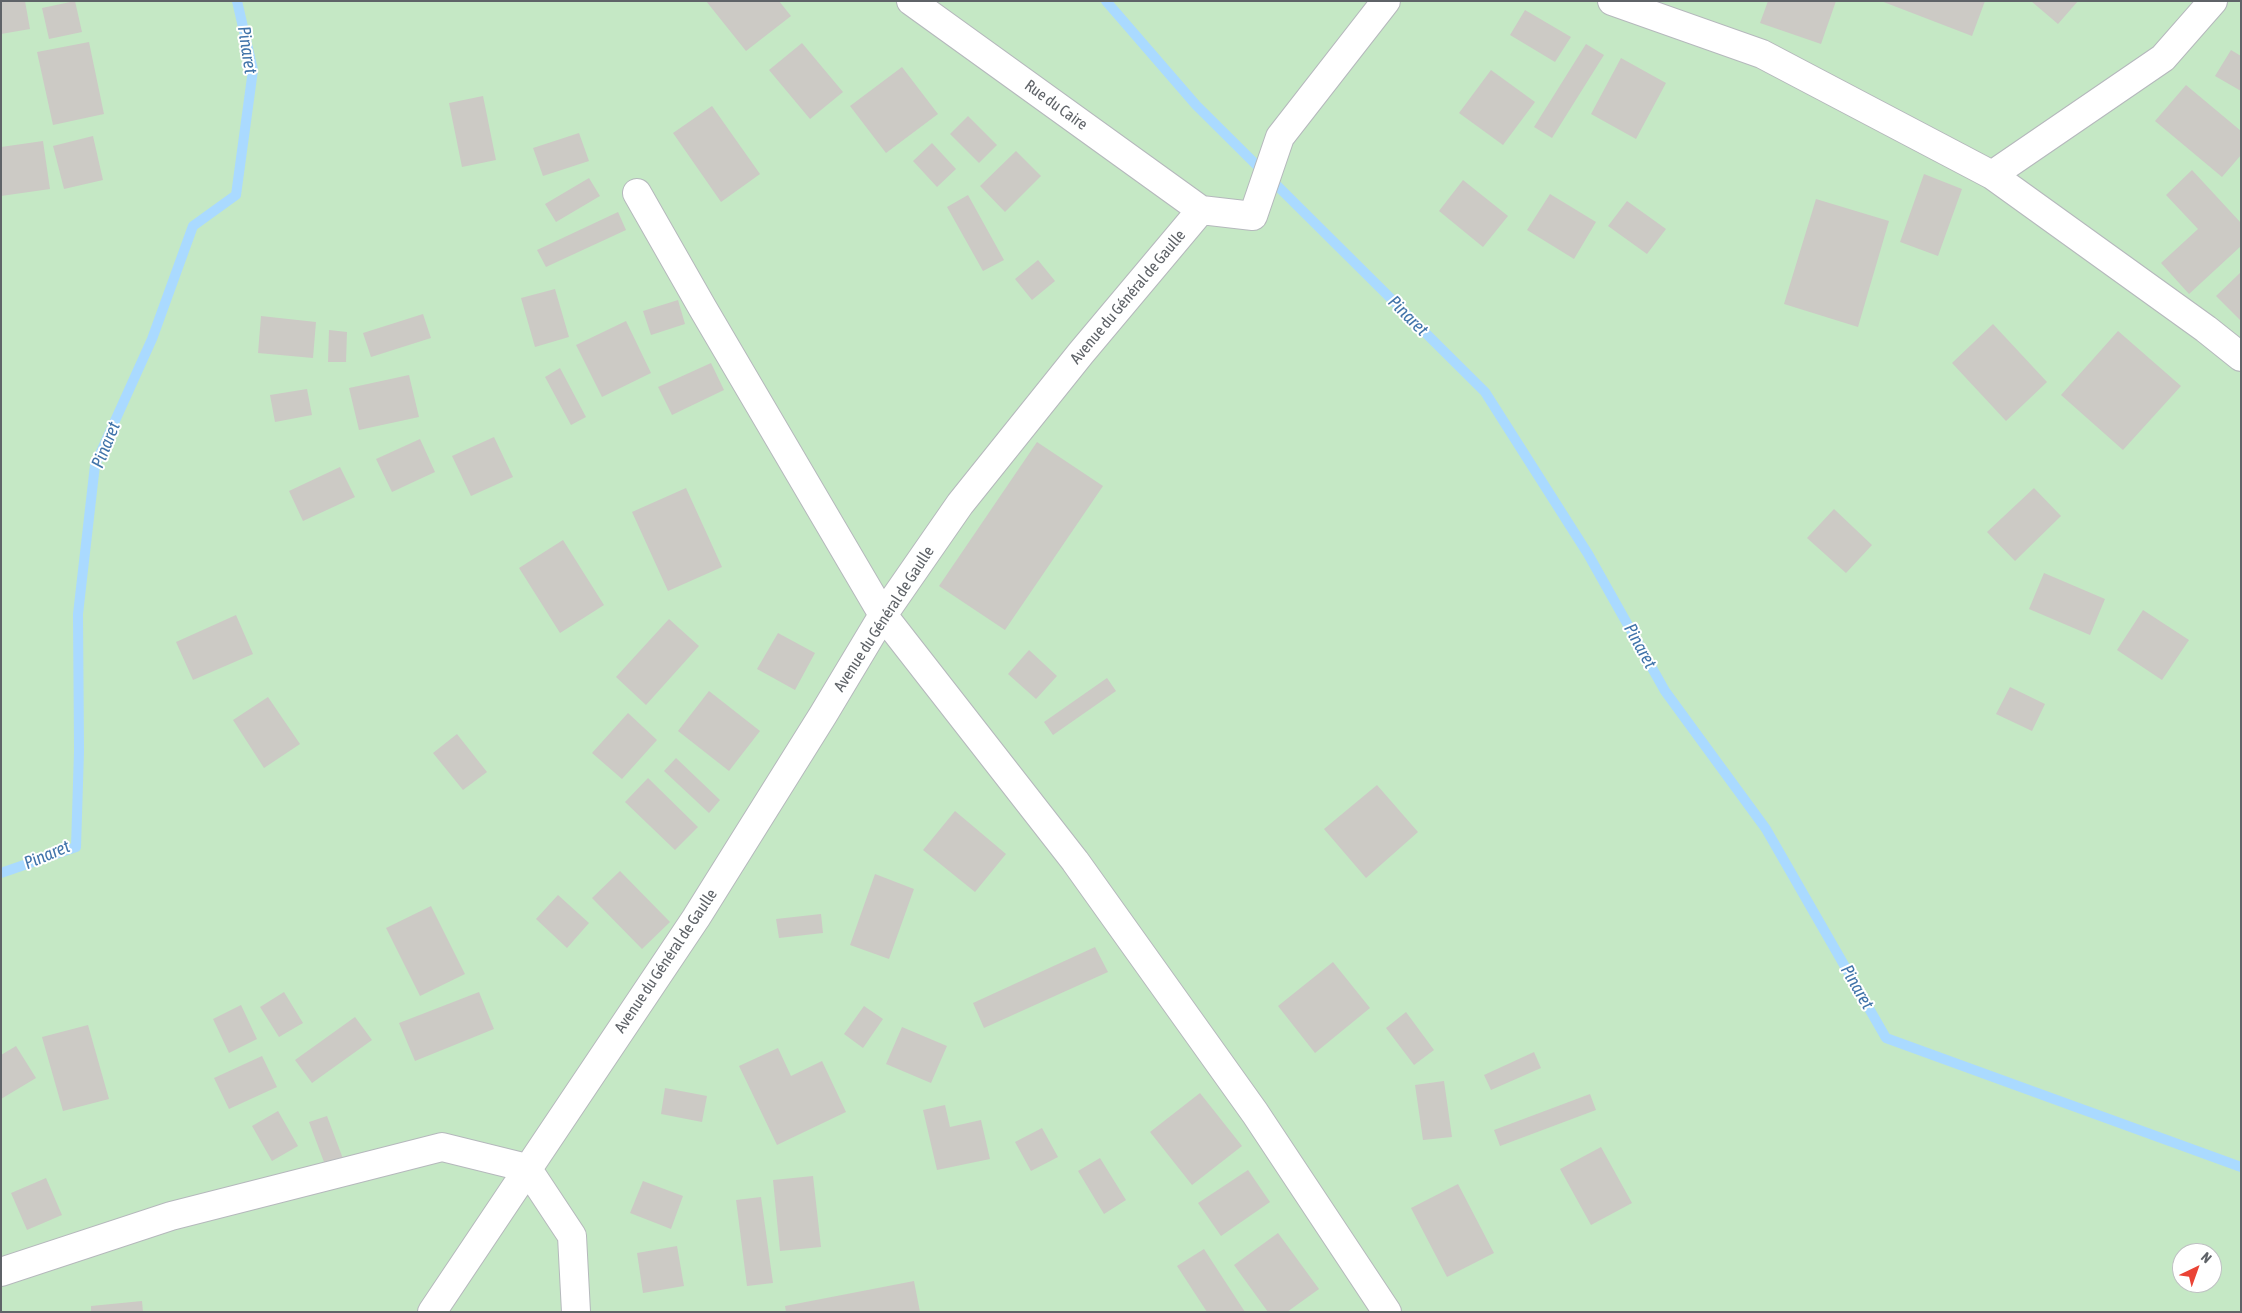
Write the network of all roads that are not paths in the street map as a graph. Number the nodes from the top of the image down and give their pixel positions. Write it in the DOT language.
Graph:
graph roads {
  1 [pos="911,1"];
  2 [pos="1386,1"];
  3 [pos="1612,1"];
  4 [pos="2213,1"];
  5 [pos="1992,175"];
  6 [pos="637,193"];
  7 [pos="1201,210"];
  8 [pos="2241,356"];
  9 [pos="883,614"];
  10 [pos="527,1168"];
  11 [pos="1,1272"];
  12 [pos="432,1312"];
  13 [pos="576,1312"];
  14 [pos="1387,1312"];
  1 -- 7 [label="street, Rue du Caire"];
  2 -- 7 [label="street"];
  3 -- 5 [label="street"];
  4 -- 5 [label="street"];
  5 -- 8 [label="street"];
  6 -- 9 [label="street"];
  7 -- 9 [label="street, Avenue du Général de Gaulle"];
  9 -- 10 [label="street, Avenue du Général de Gaulle"];
  9 -- 14 [label="street"];
  10 -- 11 [label="street"];
  10 -- 12 [label="street, Avenue du Général de Gaulle"];
  10 -- 13 [label="street"];
}
